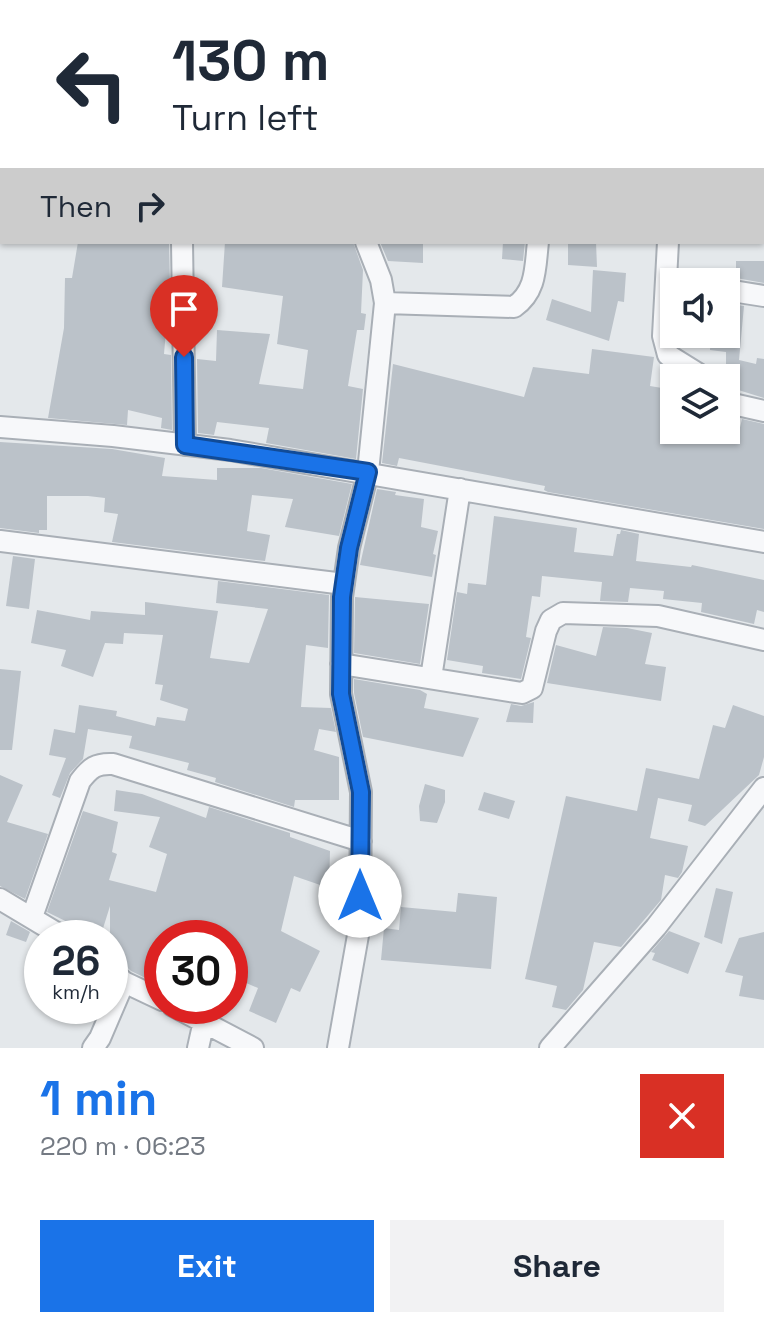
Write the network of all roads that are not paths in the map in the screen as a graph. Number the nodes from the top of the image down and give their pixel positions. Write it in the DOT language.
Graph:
graph roads {
  1 [pos="182,244"];
  2 [pos="367,244"];
  3 [pos="538,244"];
  4 [pos="668,244"];
  5 [pos="671,268"];
  6 [pos="740,292"];
  7 [pos="764,296"];
  8 [pos="385,303"];
  9 [pos="666,348"];
  10 [pos="682,364"];
  11 [pos="740,406"];
  12 [pos="764,411"];
  13 [pos="0,427"];
  14 [pos="185,445"];
  15 [pos="368,472"];
  16 [pos="460,489"];
  17 [pos="0,541"];
  18 [pos="764,542"];
  19 [pos="344,584"];
  20 [pos="764,640"];
  21 [pos="341,664"];
  22 [pos="431,678"];
  23 [pos="764,788"];
  24 [pos="361,841"];
  25 [pos="0,899"];
  26 [pos="32,917"];
  27 [pos="37,920"];
  28 [pos="104,1024"];
  29 [pos="203,1024"];
  30 [pos="209,1024"];
  31 [pos="93,1048"];
  32 [pos="198,1048"];
  33 [pos="253,1048"];
  34 [pos="338,1048"];
  35 [pos="550,1048"];
  1 -- 14 [label="street"];
  2 -- 8 [label="street"];
  3 -- 8 [label="street"];
  4 -- 5 [label="street"];
  6 -- 7 [label="street"];
  8 -- 15 [label="street"];
  9 -- 10 [label="street"];
  11 -- 12 [label="street"];
  13 -- 14 [label="street"];
  14 -- 15 [label="street"];
  15 -- 16 [label="street"];
  15 -- 19 [label="street"];
  16 -- 18 [label="street"];
  16 -- 22 [label="street"];
  17 -- 19 [label="street"];
  19 -- 21 [label="street"];
  20 -- 22 [label="street"];
  21 -- 22 [label="street"];
  21 -- 24 [label="street"];
  23 -- 35 [label="street"];
  24 -- 26 [label="street"];
  24 -- 34 [label="street"];
  25 -- 26 [label="street"];
  26 -- 27 [label="street"];
  28 -- 31 [label="street"];
  29 -- 32 [label="street"];
  30 -- 33 [label="street"];
}
